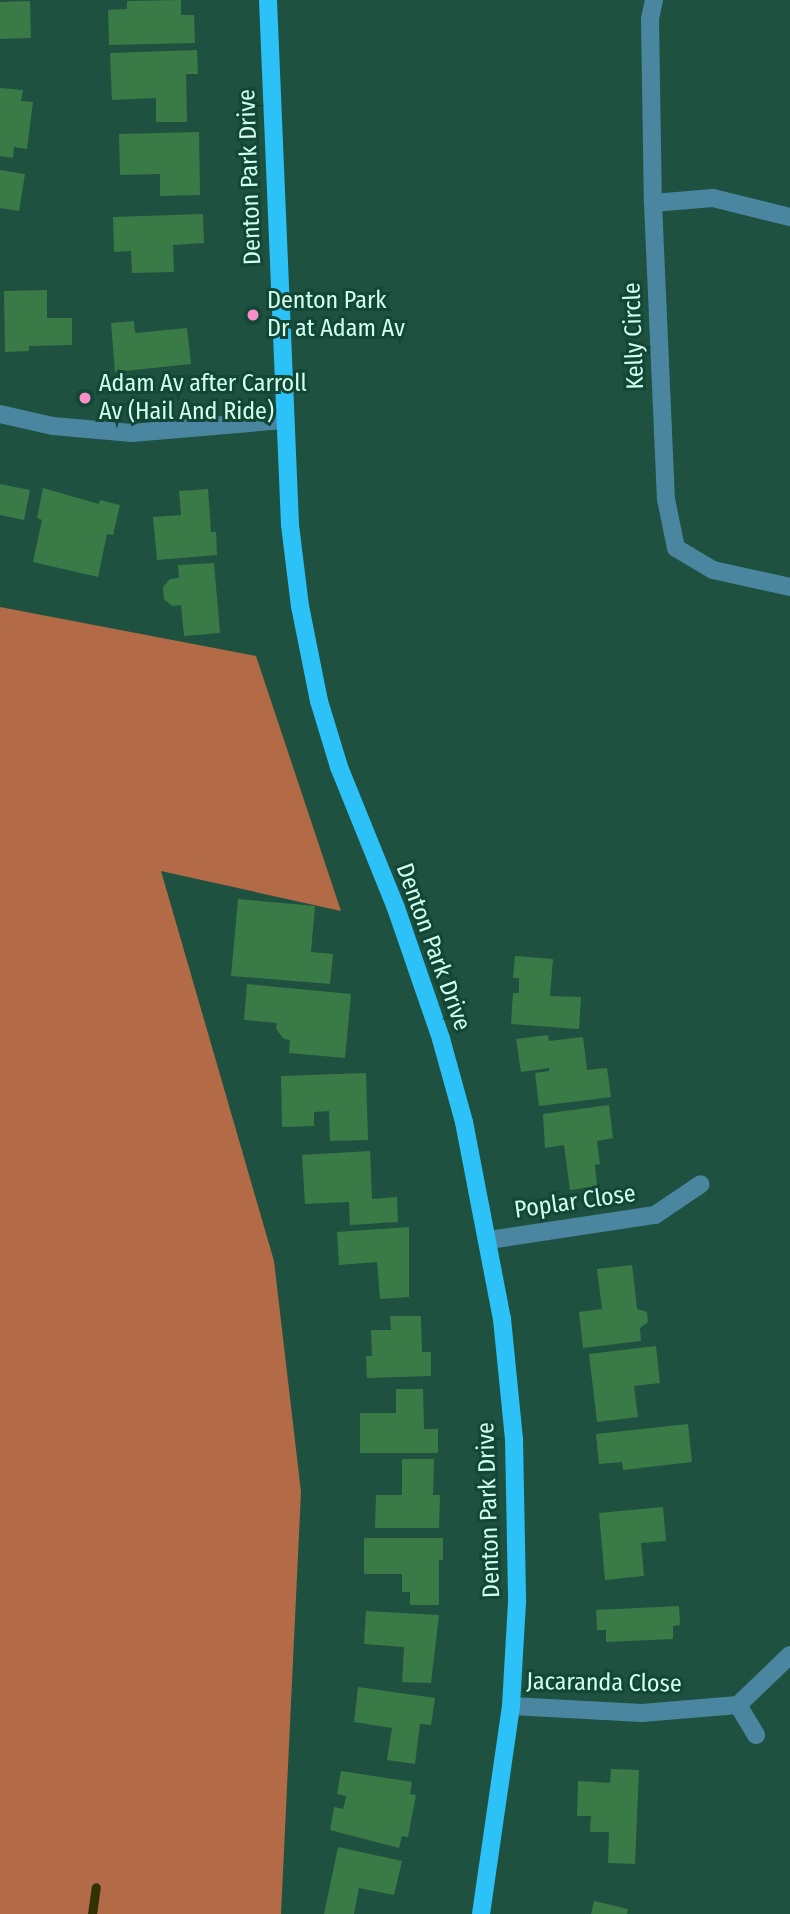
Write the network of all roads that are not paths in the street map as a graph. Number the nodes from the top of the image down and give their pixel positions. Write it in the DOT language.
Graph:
graph roads {
  1 [pos="268,0"];
  2 [pos="654,0"];
  3 [pos="653,203"];
  4 [pos="790,217"];
  5 [pos="0,414"];
  6 [pos="285,420"];
  7 [pos="790,587"];
  8 [pos="701,1184"];
  9 [pos="489,1240"];
  10 [pos="790,1655"];
  11 [pos="738,1705"];
  12 [pos="511,1706"];
  13 [pos="756,1735"];
  14 [pos="481,1914"];
  1 -- 6 [label="main road, Denton Park Drive"];
  2 -- 3 [label="street, Kelly Circle"];
  3 -- 4 [label="street"];
  3 -- 7 [label="street, Kelly Circle"];
  5 -- 6 [label="street"];
  6 -- 9 [label="main road, Denton Park Drive"];
  8 -- 9 [label="street, Poplar Close"];
  9 -- 12 [label="main road, Denton Park Drive"];
  10 -- 11 [label="street"];
  11 -- 12 [label="street, Jacaranda Close"];
  11 -- 13 [label="street"];
  12 -- 14 [label="main road, Denton Park Drive"];
}
